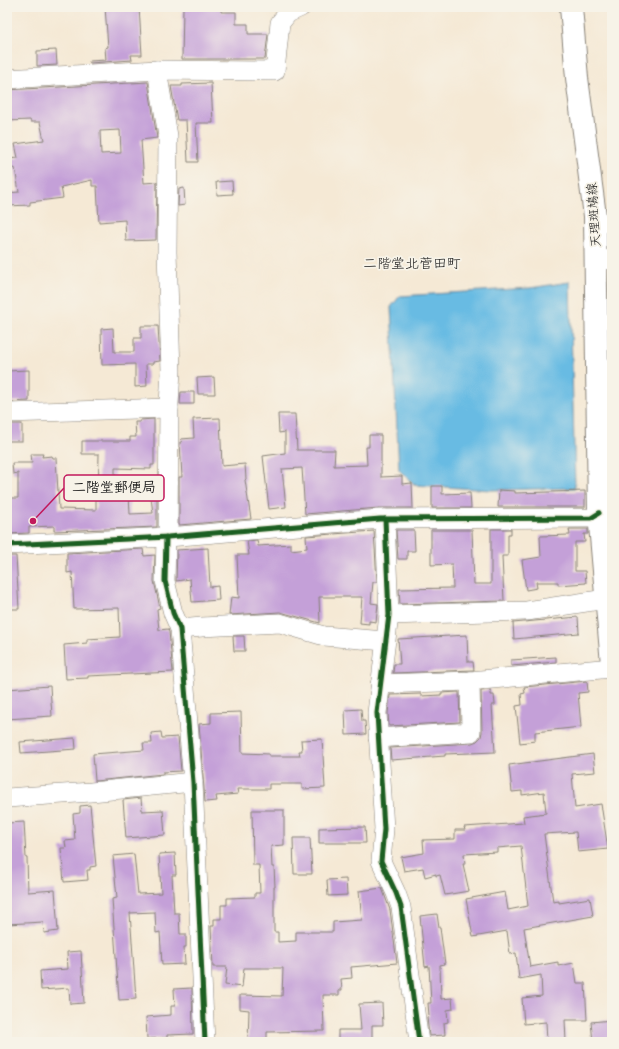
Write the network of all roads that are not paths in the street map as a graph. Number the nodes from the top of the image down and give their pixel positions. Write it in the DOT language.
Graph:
graph roads {
  1 [pos="301,7"];
  2 [pos="571,7"];
  3 [pos="157,70"];
  4 [pos="7,79"];
  5 [pos="604,259"];
  6 [pos="169,408"];
  7 [pos="7,413"];
  8 [pos="606,512"];
  9 [pos="386,519"];
  10 [pos="167,537"];
  11 [pos="7,544"];
  12 [pos="606,599"];
  13 [pos="389,615"];
  14 [pos="180,629"];
  15 [pos="611,639"];
  16 [pos="385,641"];
  17 [pos="612,664"];
  18 [pos="612,668"];
  19 [pos="470,681"];
  20 [pos="380,684"];
  21 [pos="378,738"];
  22 [pos="193,782"];
  23 [pos="7,798"];
  24 [pos="205,1042"];
  25 [pos="419,1042"];
  1 -- 3 [label="street"];
  2 -- 5 [label="main road, 天理斑鳩線"];
  3 -- 4 [label="street"];
  3 -- 6 [label="street"];
  5 -- 8 [label="main road, 天理斑鳩線"];
  6 -- 7 [label="street"];
  6 -- 10 [label="street"];
  8 -- 9 [label="street"];
  8 -- 12 [label="main road, 天理斑鳩線"];
  9 -- 10 [label="street"];
  9 -- 13 [label="street"];
  10 -- 11 [label="street"];
  10 -- 14 [label="street"];
  12 -- 13 [label="street"];
  12 -- 15 [label="main road, 天理斑鳩線"];
  13 -- 16 [label="street"];
  14 -- 16 [label="street"];
  14 -- 22 [label="street"];
  15 -- 17 [label="main road, 天理斑鳩線"];
  16 -- 20 [label="street"];
  18 -- 19 [label="street"];
  19 -- 20 [label="street"];
  19 -- 21 [label="street"];
  20 -- 21 [label="street"];
  21 -- 25 [label="street"];
  22 -- 23 [label="street"];
  22 -- 24 [label="street"];
}
